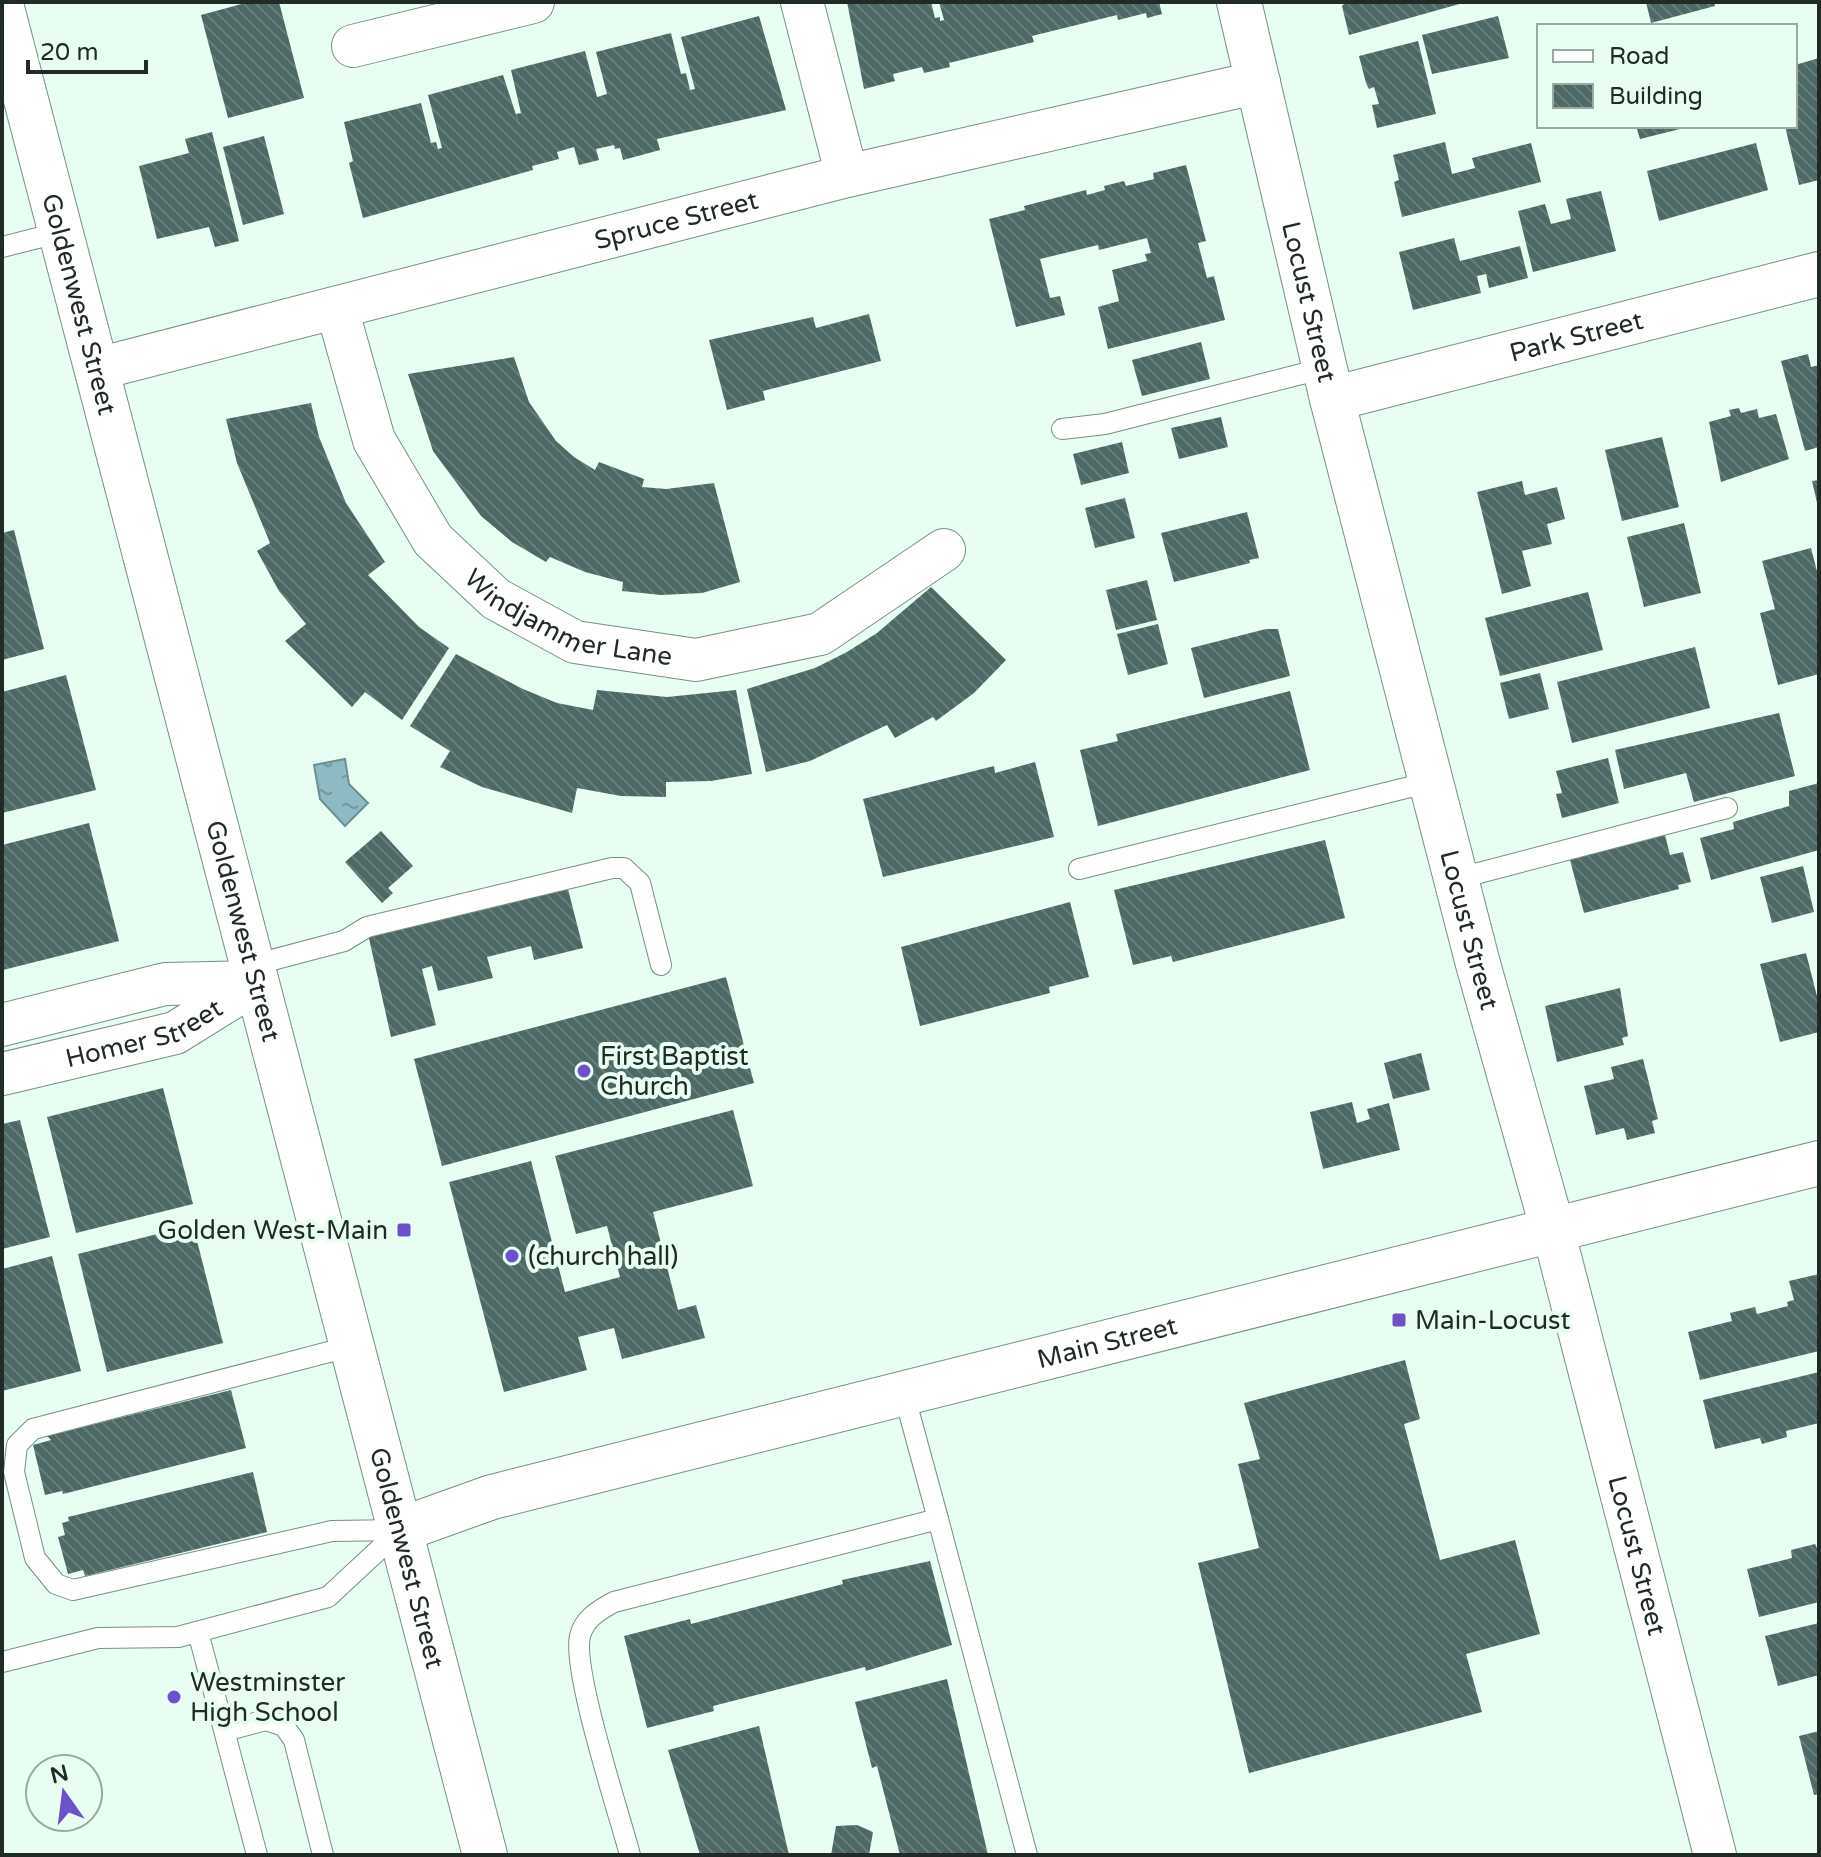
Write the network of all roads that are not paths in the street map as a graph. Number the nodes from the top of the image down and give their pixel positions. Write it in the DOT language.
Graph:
graph roads {
  1 [pos="533,2"];
  2 [pos="802,2"];
  3 [pos="1239,2"];
  4 [pos="2,8"];
  5 [pos="353,46"];
  6 [pos="1259,82"];
  7 [pos="847,176"];
  8 [pos="61,232"];
  9 [pos="2,247"];
  10 [pos="1819,274"];
  11 [pos="337,309"];
  12 [pos="97,369"];
  13 [pos="1328,384"];
  14 [pos="1062,429"];
  15 [pos="944,550"];
  16 [pos="1430,782"];
  17 [pos="1727,808"];
  18 [pos="1079,869"];
  19 [pos="1456,879"];
  20 [pos="661,965"];
  21 [pos="255,974"];
  22 [pos="2,1025"];
  23 [pos="2,1074"];
  24 [pos="1819,1163"];
  25 [pos="1553,1230"];
  26 [pos="352,1346"];
  27 [pos="904,1394"];
  28 [pos="938,1519"];
  29 [pos="400,1530"];
  30 [pos="198,1632"];
  31 [pos="2,1662"];
  32 [pos="225,1731"];
  33 [pos="257,1855"];
  34 [pos="323,1855"];
  35 [pos="485,1855"];
  36 [pos="630,1855"];
  37 [pos="1027,1855"];
  38 [pos="1715,1855"];
  1 -- 5 [label="street"];
  2 -- 7 [label="street"];
  3 -- 6 [label="street, Locust Street"];
  4 -- 8 [label="street, Goldenwest Street"];
  6 -- 7 [label="street, Spruce Street"];
  6 -- 13 [label="street, Locust Street"];
  7 -- 11 [label="street, Spruce Street"];
  8 -- 9 [label="lane"];
  8 -- 12 [label="street, Goldenwest Street"];
  10 -- 13 [label="street, Park Street"];
  11 -- 12 [label="street, Spruce Street"];
  11 -- 15 [label="street, Windjammer Lane"];
  12 -- 21 [label="street, Goldenwest Street"];
  13 -- 14 [label="lane"];
  13 -- 16 [label="street, Locust Street"];
  16 -- 18 [label="lane"];
  16 -- 19 [label="street, Locust Street"];
  17 -- 19 [label="lane"];
  19 -- 25 [label="street, Locust Street"];
  20 -- 21 [label="lane"];
  21 -- 22 [label="street, Homer Street"];
  21 -- 23 [label="street, Homer Street"];
  21 -- 26 [label="street, Goldenwest Street"];
  24 -- 25 [label="street, Main Street"];
  25 -- 27 [label="street, Main Street"];
  25 -- 38 [label="street, Locust Street"];
  26 -- 29 [label="street, Goldenwest Street"];
  26 -- 29 [label="lane"];
  27 -- 28 [label="lane"];
  27 -- 29 [label="street, Main Street"];
  28 -- 36 [label="lane"];
  28 -- 37 [label="lane"];
  29 -- 30 [label="lane"];
  29 -- 35 [label="street, Goldenwest Street"];
  30 -- 31 [label="lane"];
  30 -- 32 [label="lane"];
  32 -- 33 [label="lane"];
  32 -- 34 [label="lane"];
}
